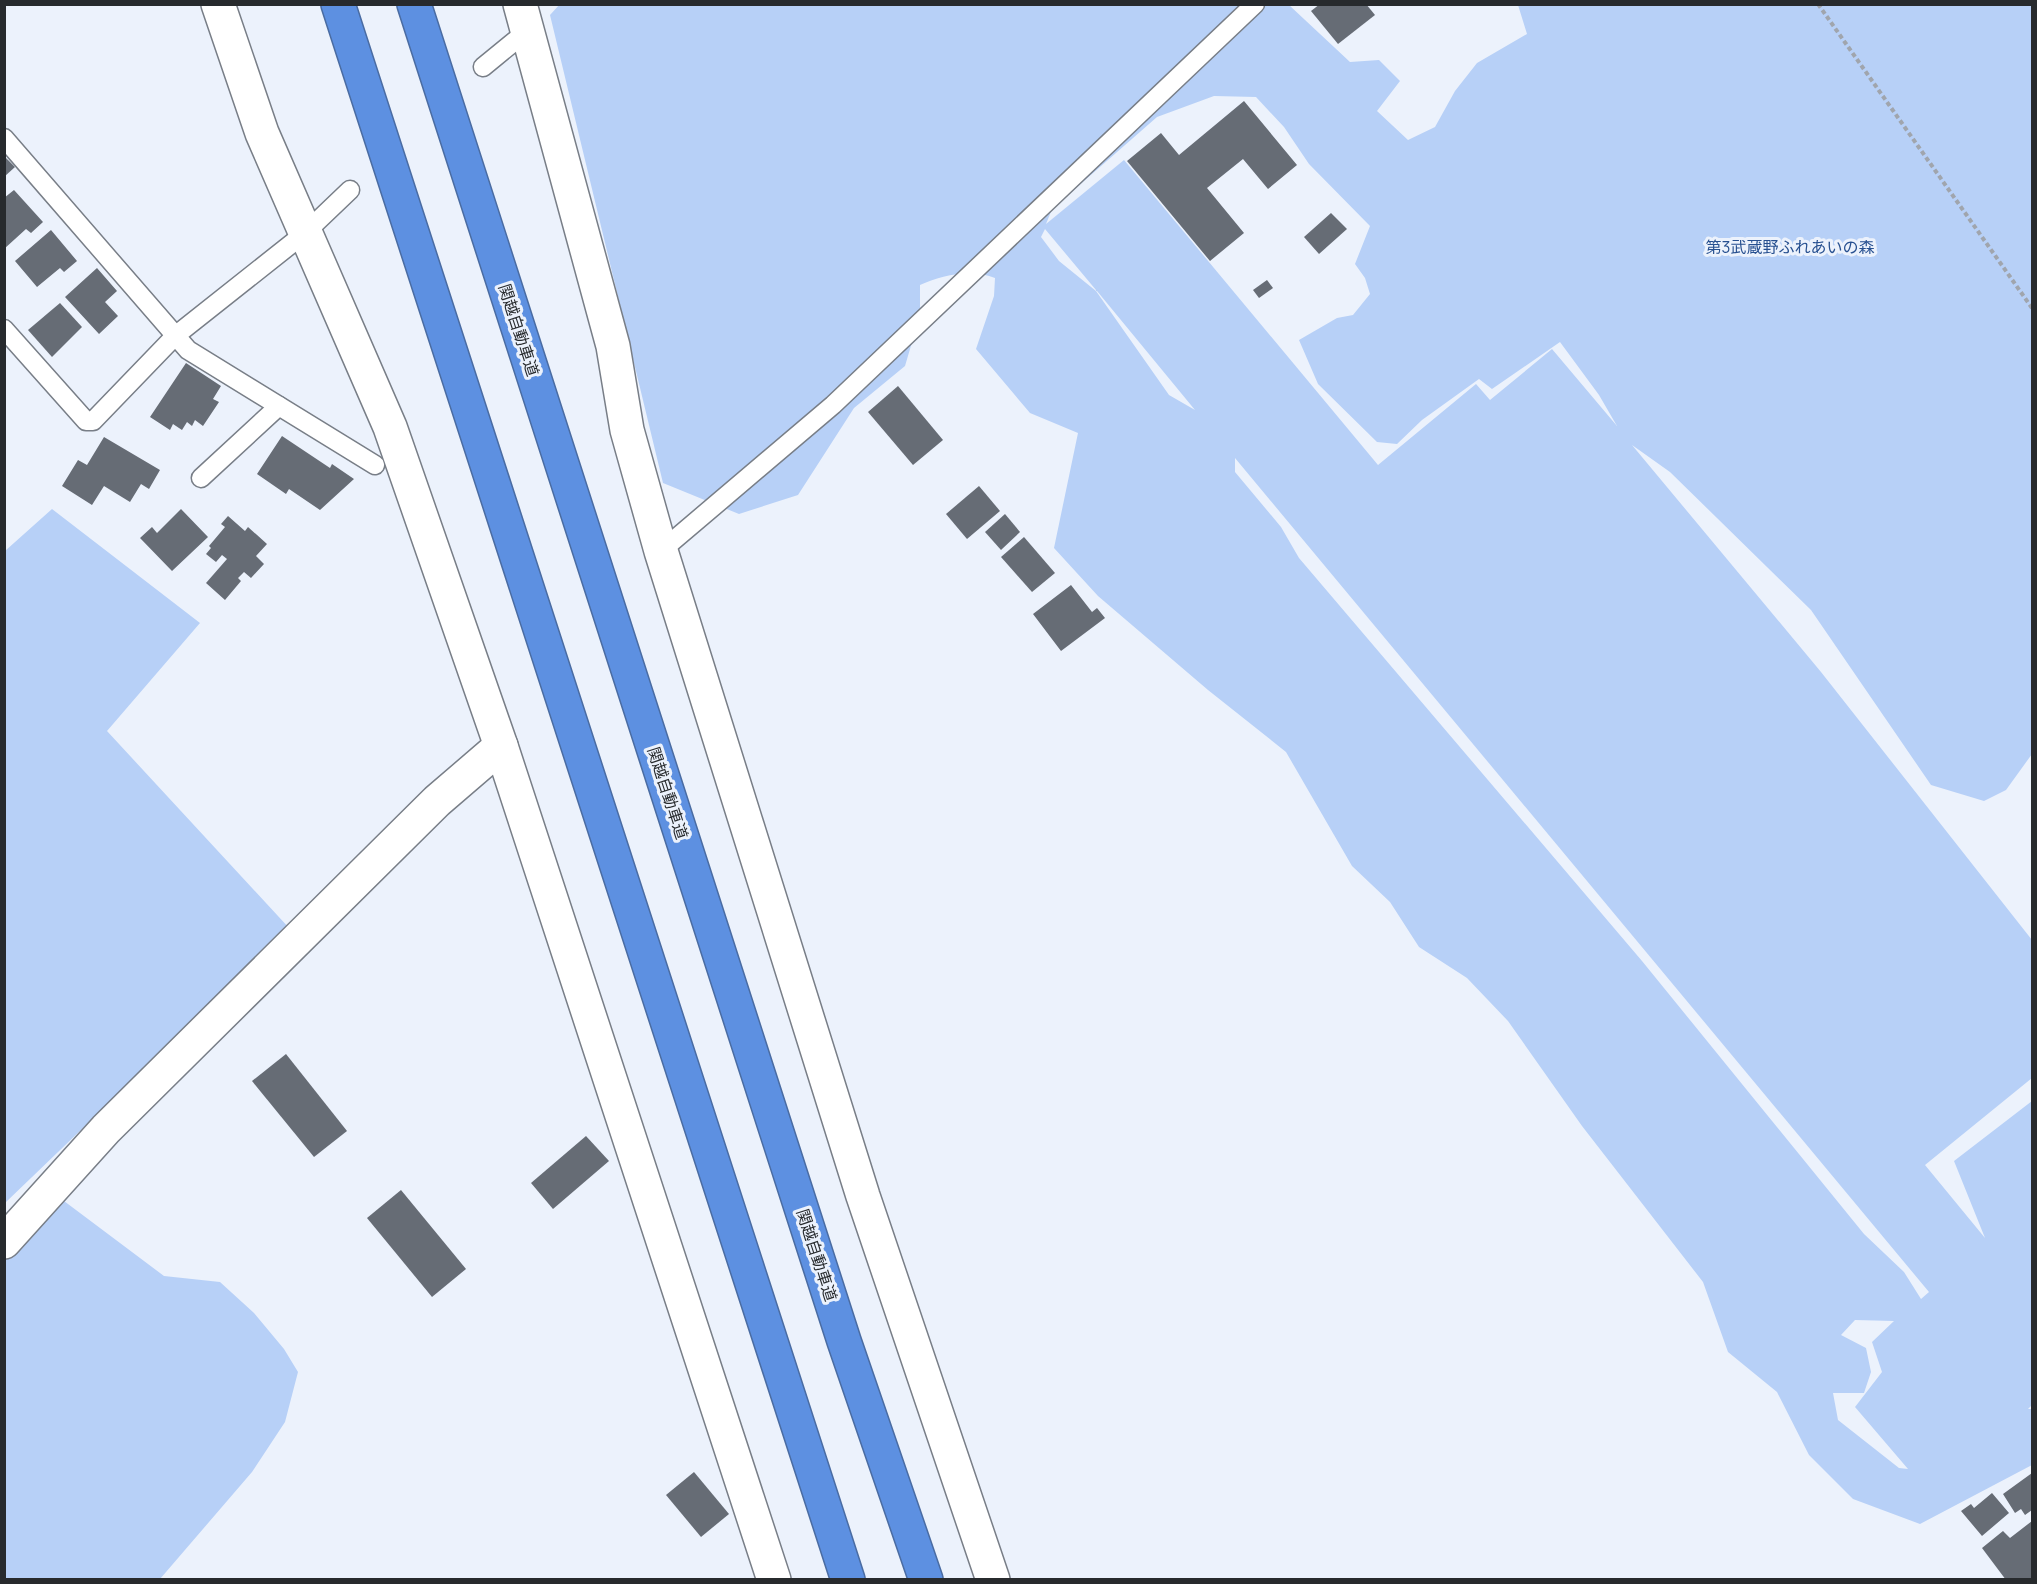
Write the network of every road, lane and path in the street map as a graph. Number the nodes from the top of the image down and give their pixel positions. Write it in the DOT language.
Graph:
graph roads {
  1 [pos="218,4"];
  2 [pos="339,4"];
  3 [pos="414,4"];
  4 [pos="1255,4"];
  5 [pos="1818,4"];
  6 [pos="524,18"];
  7 [pos="483,67"];
  8 [pos="4,138"];
  9 [pos="350,190"];
  10 [pos="305,233"];
  11 [pos="2032,308"];
  12 [pos="4,329"];
  13 [pos="175,336"];
  14 [pos="279,406"];
  15 [pos="375,465"];
  16 [pos="201,478"];
  17 [pos="661,551"];
  18 [pos="501,746"];
  19 [pos="4,1242"];
  20 [pos="774,1580"];
  21 [pos="848,1580"];
  22 [pos="926,1580"];
  23 [pos="993,1580"];
  1 -- 10 [label="street"];
  2 -- 21 [label="highway"];
  3 -- 22 [label="highway, 関越自動車道"];
  4 -- 17 [label="lane"];
  5 -- 11 [label="path"];
  6 -- 7 [label="lane"];
  6 -- 17 [label="street"];
  8 -- 13 [label="lane"];
  9 -- 10 [label="lane"];
  10 -- 13 [label="lane"];
  10 -- 18 [label="street"];
  12 -- 13 [label="lane"];
  13 -- 14 [label="lane"];
  14 -- 15 [label="lane"];
  14 -- 16 [label="lane"];
  17 -- 23 [label="street"];
  18 -- 19 [label="street"];
  18 -- 20 [label="street"];
}
